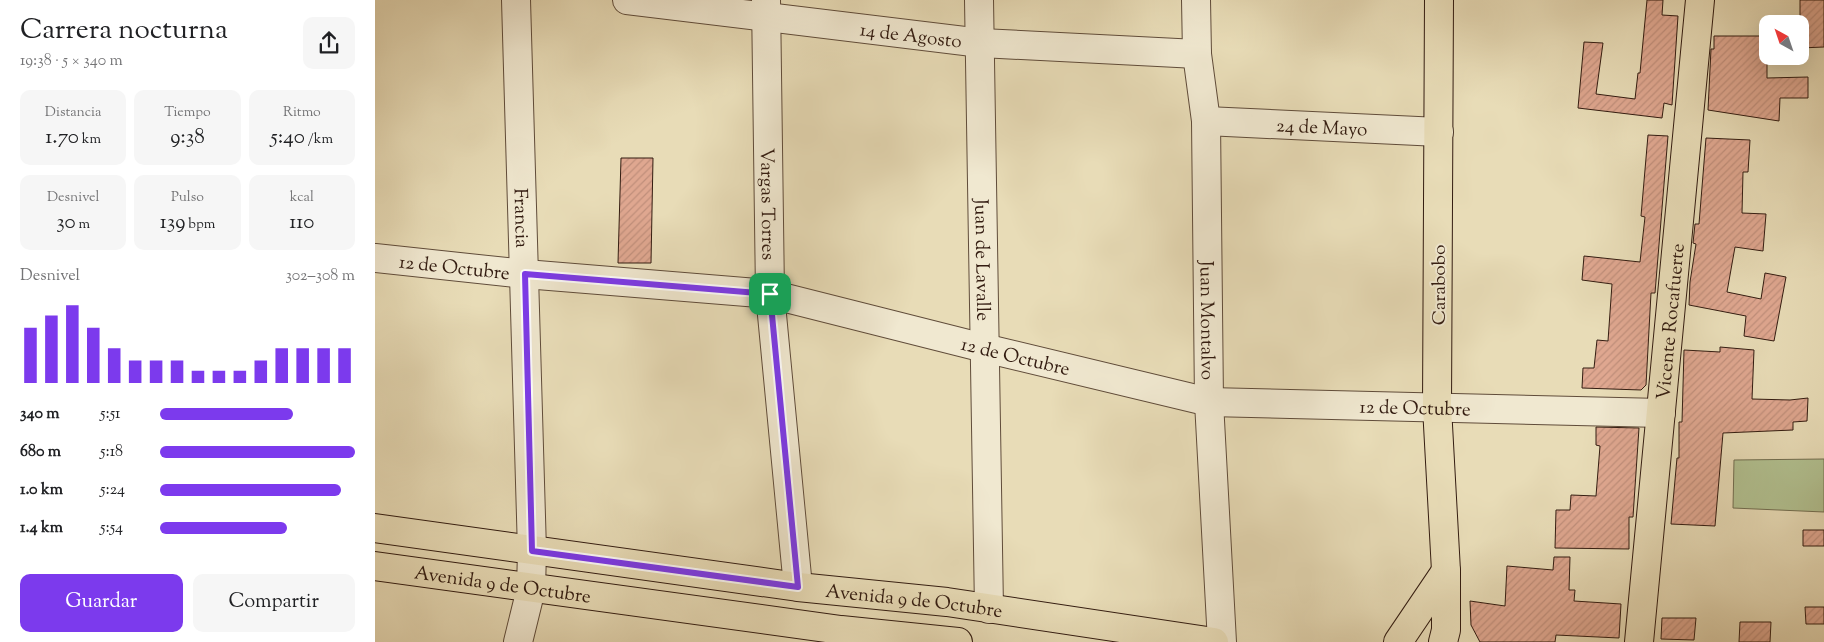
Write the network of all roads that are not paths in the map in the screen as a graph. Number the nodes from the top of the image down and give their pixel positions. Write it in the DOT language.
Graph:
graph roads {
  1 [pos="516,0"];
  2 [pos="627,0"];
  3 [pos="979,0"];
  4 [pos="1196,0"];
  5 [pos="1439,0"];
  6 [pos="1699,0"];
  7 [pos="765,8"];
  8 [pos="981,43"];
  9 [pos="1197,54"];
  10 [pos="1206,121"];
  11 [pos="1439,132"];
  12 [pos="375,258"];
  13 [pos="525,274"];
  14 [pos="770,294"];
  15 [pos="984,348"];
  16 [pos="1209,402"];
  17 [pos="1437,407"];
  18 [pos="1661,413"];
  19 [pos="375,528"];
  20 [pos="532,551"];
  21 [pos="375,566"];
  22 [pos="1446,571"];
  23 [pos="798,587"];
  24 [pos="531,589"];
  25 [pos="989,609"];
  26 [pos="839,636"];
  27 [pos="518,642"];
  28 [pos="954,642"];
  29 [pos="958,642"];
  30 [pos="1214,642"];
  31 [pos="1222,642"];
  32 [pos="1398,642"];
  33 [pos="1443,642"];
  34 [pos="1639,642"];
  1 -- 13 [label="street, Francia"];
  2 -- 7 [label="street, 14 de Agosto"];
  3 -- 8 [label="street, Juan de Lavalle"];
  4 -- 9 [label="street, Juan Montalvo"];
  5 -- 11 [label="main road, Carabobo"];
  6 -- 18 [label="main road, Vicente Rocafuerte"];
  7 -- 8 [label="street, 14 de Agosto"];
  7 -- 14 [label="street, Vargas Torres"];
  8 -- 9 [label="street, 14 de Agosto"];
  8 -- 15 [label="street, Juan de Lavalle"];
  9 -- 10 [label="street, Juan Montalvo"];
  10 -- 11 [label="street, 24 de Mayo"];
  10 -- 16 [label="street, Juan Montalvo"];
  11 -- 17 [label="main road, Carabobo"];
  12 -- 13 [label="street, 12 de Octubre"];
  13 -- 14 [label="street, 12 de Octubre"];
  13 -- 20 [label="street, Francia"];
  14 -- 15 [label="street, 12 de Octubre"];
  14 -- 23 [label="street, Vargas Torres"];
  15 -- 16 [label="street, 12 de Octubre"];
  15 -- 25 [label="street, Juan de Lavalle"];
  16 -- 17 [label="street, 12 de Octubre"];
  16 -- 31 [label="street, Juan Montalvo"];
  17 -- 18 [label="street, 12 de Octubre"];
  17 -- 22 [label="main road, Carabobo"];
  18 -- 34 [label="main road, Vicente Rocafuerte"];
  19 -- 20 [label="main road, Avenida 9 de Octubre"];
  20 -- 23 [label="main road, Avenida 9 de Octubre"];
  20 -- 24 [label="street, Francia"];
  21 -- 24 [label="main road, Avenida 9 de Octubre"];
  22 -- 32 [label="main road"];
  22 -- 33 [label="main road, Carabobo"];
  23 -- 25 [label="main road, Avenida 9 de Octubre"];
  24 -- 26 [label="main road, Avenida 9 de Octubre"];
  24 -- 27 [label="street, Francia"];
  25 -- 30 [label="main road, Avenida 9 de Octubre"];
  26 -- 28 [label="main road, Avenida 9 de Octubre"];
  28 -- 29 [label="main road, Avenida 9 de Octubre"];
}
